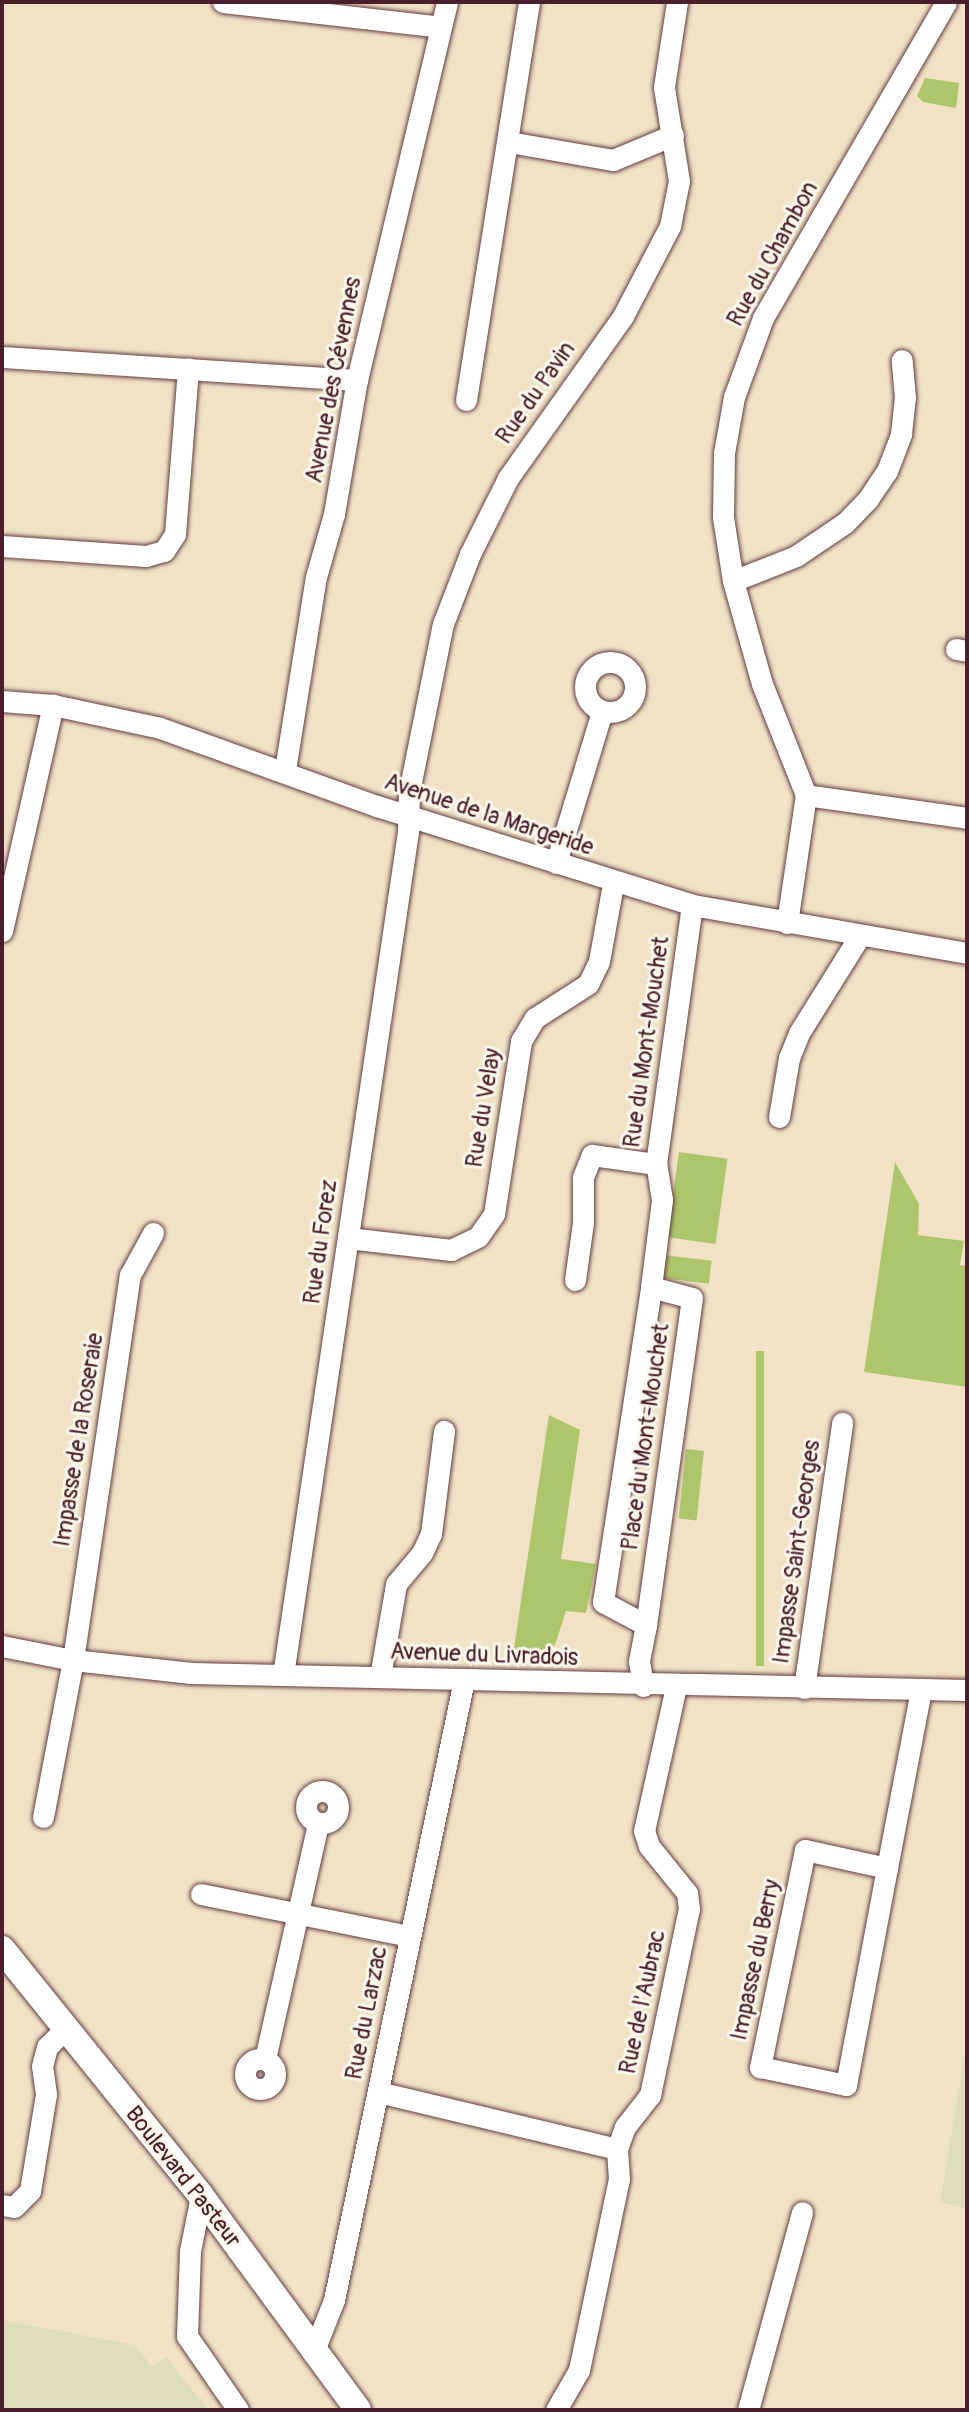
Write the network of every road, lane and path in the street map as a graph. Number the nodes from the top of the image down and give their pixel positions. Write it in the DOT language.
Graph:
graph roads {
  1 [pos="223,2"];
  2 [pos="447,2"];
  3 [pos="529,2"];
  4 [pos="677,2"];
  5 [pos="946,2"];
  6 [pos="441,27"];
  7 [pos="673,135"];
  8 [pos="509,142"];
  9 [pos="2,357"];
  10 [pos="902,360"];
  11 [pos="188,369"];
  12 [pos="357,380"];
  13 [pos="466,400"];
  14 [pos="2,545"];
  15 [pos="733,581"];
  16 [pos="2,701"];
  17 [pos="53,705"];
  18 [pos="602,712"];
  19 [pos="285,770"];
  20 [pos="806,795"];
  21 [pos="409,817"];
  22 [pos="967,818"];
  23 [pos="556,863"];
  24 [pos="613,884"];
  25 [pos="692,905"];
  26 [pos="787,923"];
  27 [pos="2,931"];
  28 [pos="859,937"];
  29 [pos="967,953"];
  30 [pos="779,1117"];
  31 [pos="656,1164"];
  32 [pos="153,1233"];
  33 [pos="348,1238"];
  34 [pos="575,1280"];
  35 [pos="651,1287"];
  36 [pos="842,1423"];
  37 [pos="444,1431"];
  38 [pos="646,1625"];
  39 [pos="2,1646"];
  40 [pos="73,1660"];
  41 [pos="282,1675"];
  42 [pos="380,1678"];
  43 [pos="464,1680"];
  44 [pos="643,1686"];
  45 [pos="676,1687"];
  46 [pos="804,1688"];
  47 [pos="920,1690"];
  48 [pos="967,1690"];
  49 [pos="43,1817"];
  50 [pos="318,1823"];
  51 [pos="887,1868"];
  52 [pos="201,1894"];
  53 [pos="298,1916"];
  54 [pos="409,1936"];
  55 [pos="2,1949"];
  56 [pos="65,2029"];
  57 [pos="265,2059"];
  58 [pos="378,2092"];
  59 [pos="617,2148"];
  60 [pos="201,2196"];
  61 [pos="2,2205"];
  62 [pos="802,2212"];
  63 [pos="313,2353"];
  64 [pos="355,2409"];
  65 [pos="238,2410"];
  66 [pos="556,2410"];
  67 [pos="748,2410"];
  1 -- 6 [label="street"];
  2 -- 6 [label="street, Avenue des Cévennes"];
  3 -- 8 [label="street"];
  4 -- 7 [label="street, Rue du Pavin"];
  5 -- 15 [label="street, Rue du Chambon"];
  6 -- 12 [label="street, Avenue des Cévennes"];
  7 -- 8 [label="street"];
  7 -- 21 [label="street, Rue du Pavin"];
  8 -- 13 [label="street"];
  9 -- 11 [label="street"];
  10 -- 15 [label="street"];
  11 -- 12 [label="street"];
  11 -- 14 [label="street"];
  12 -- 19 [label="street, Avenue des Cévennes"];
  15 -- 20 [label="street, Rue du Chambon"];
  16 -- 17 [label="street, Avenue de la Margeride"];
  17 -- 19 [label="street, Avenue de la Margeride"];
  17 -- 27 [label="street"];
  18 -- 23 [label="street"];
  19 -- 21 [label="street, Avenue de la Margeride"];
  20 -- 22 [label="street"];
  20 -- 26 [label="street"];
  21 -- 23 [label="street, Avenue de la Margeride"];
  21 -- 33 [label="street, Rue du Forez"];
  23 -- 24 [label="street, Avenue de la Margeride"];
  24 -- 25 [label="street, Avenue de la Margeride"];
  24 -- 33 [label="street, Rue du Velay"];
  25 -- 26 [label="street, Avenue de la Margeride"];
  25 -- 31 [label="street, Rue du Mont-Mouchet"];
  26 -- 28 [label="street, Avenue de la Margeride"];
  28 -- 29 [label="street, Avenue de la Margeride"];
  28 -- 30 [label="street"];
  31 -- 34 [label="street, Rue du Mont-Mouchet"];
  31 -- 35 [label="street, Place du Mont-Mouchet"];
  32 -- 40 [label="street, Impasse de la Roseraie"];
  33 -- 41 [label="street, Rue du Forez"];
  35 -- 38 [label="street, Place du Mont-Mouchet"];
  35 -- 38 [label="street, Place du Mont-Mouchet"];
  36 -- 46 [label="street, Impasse Saint-Georges"];
  37 -- 42 [label="street"];
  38 -- 44 [label="street, Place du Mont-Mouchet"];
  39 -- 40 [label="street, Avenue du Livradois"];
  40 -- 41 [label="street, Avenue du Livradois"];
  40 -- 49 [label="street, Impasse de la Roseraie"];
  41 -- 42 [label="street, Avenue du Livradois"];
  42 -- 43 [label="street, Avenue du Livradois"];
  43 -- 44 [label="street, Avenue du Livradois"];
  43 -- 54 [label="street, Rue du Larzac"];
  44 -- 45 [label="street, Avenue du Livradois"];
  45 -- 46 [label="street, Avenue du Livradois"];
  45 -- 59 [label="street, Rue de l'Aubrac"];
  46 -- 47 [label="street, Avenue du Livradois"];
  47 -- 48 [label="street, Avenue du Livradois"];
  47 -- 51 [label="street, Impasse du Berry"];
  50 -- 53 [label="street"];
  51 -- 51 [label="street, Impasse du Berry"];
  52 -- 53 [label="street"];
  53 -- 54 [label="street"];
  53 -- 57 [label="street"];
  54 -- 58 [label="street, Rue du Larzac"];
  55 -- 56 [label="main road, Boulevard Pasteur"];
  56 -- 60 [label="main road, Boulevard Pasteur"];
  56 -- 61 [label="street"];
  58 -- 59 [label="street"];
  58 -- 63 [label="street, Rue du Larzac"];
  59 -- 66 [label="street, Rue de l'Aubrac"];
  60 -- 63 [label="main road, Boulevard Pasteur"];
  60 -- 65 [label="street"];
  62 -- 67 [label="street"];
  63 -- 64 [label="main road, Boulevard Pasteur"];
}
